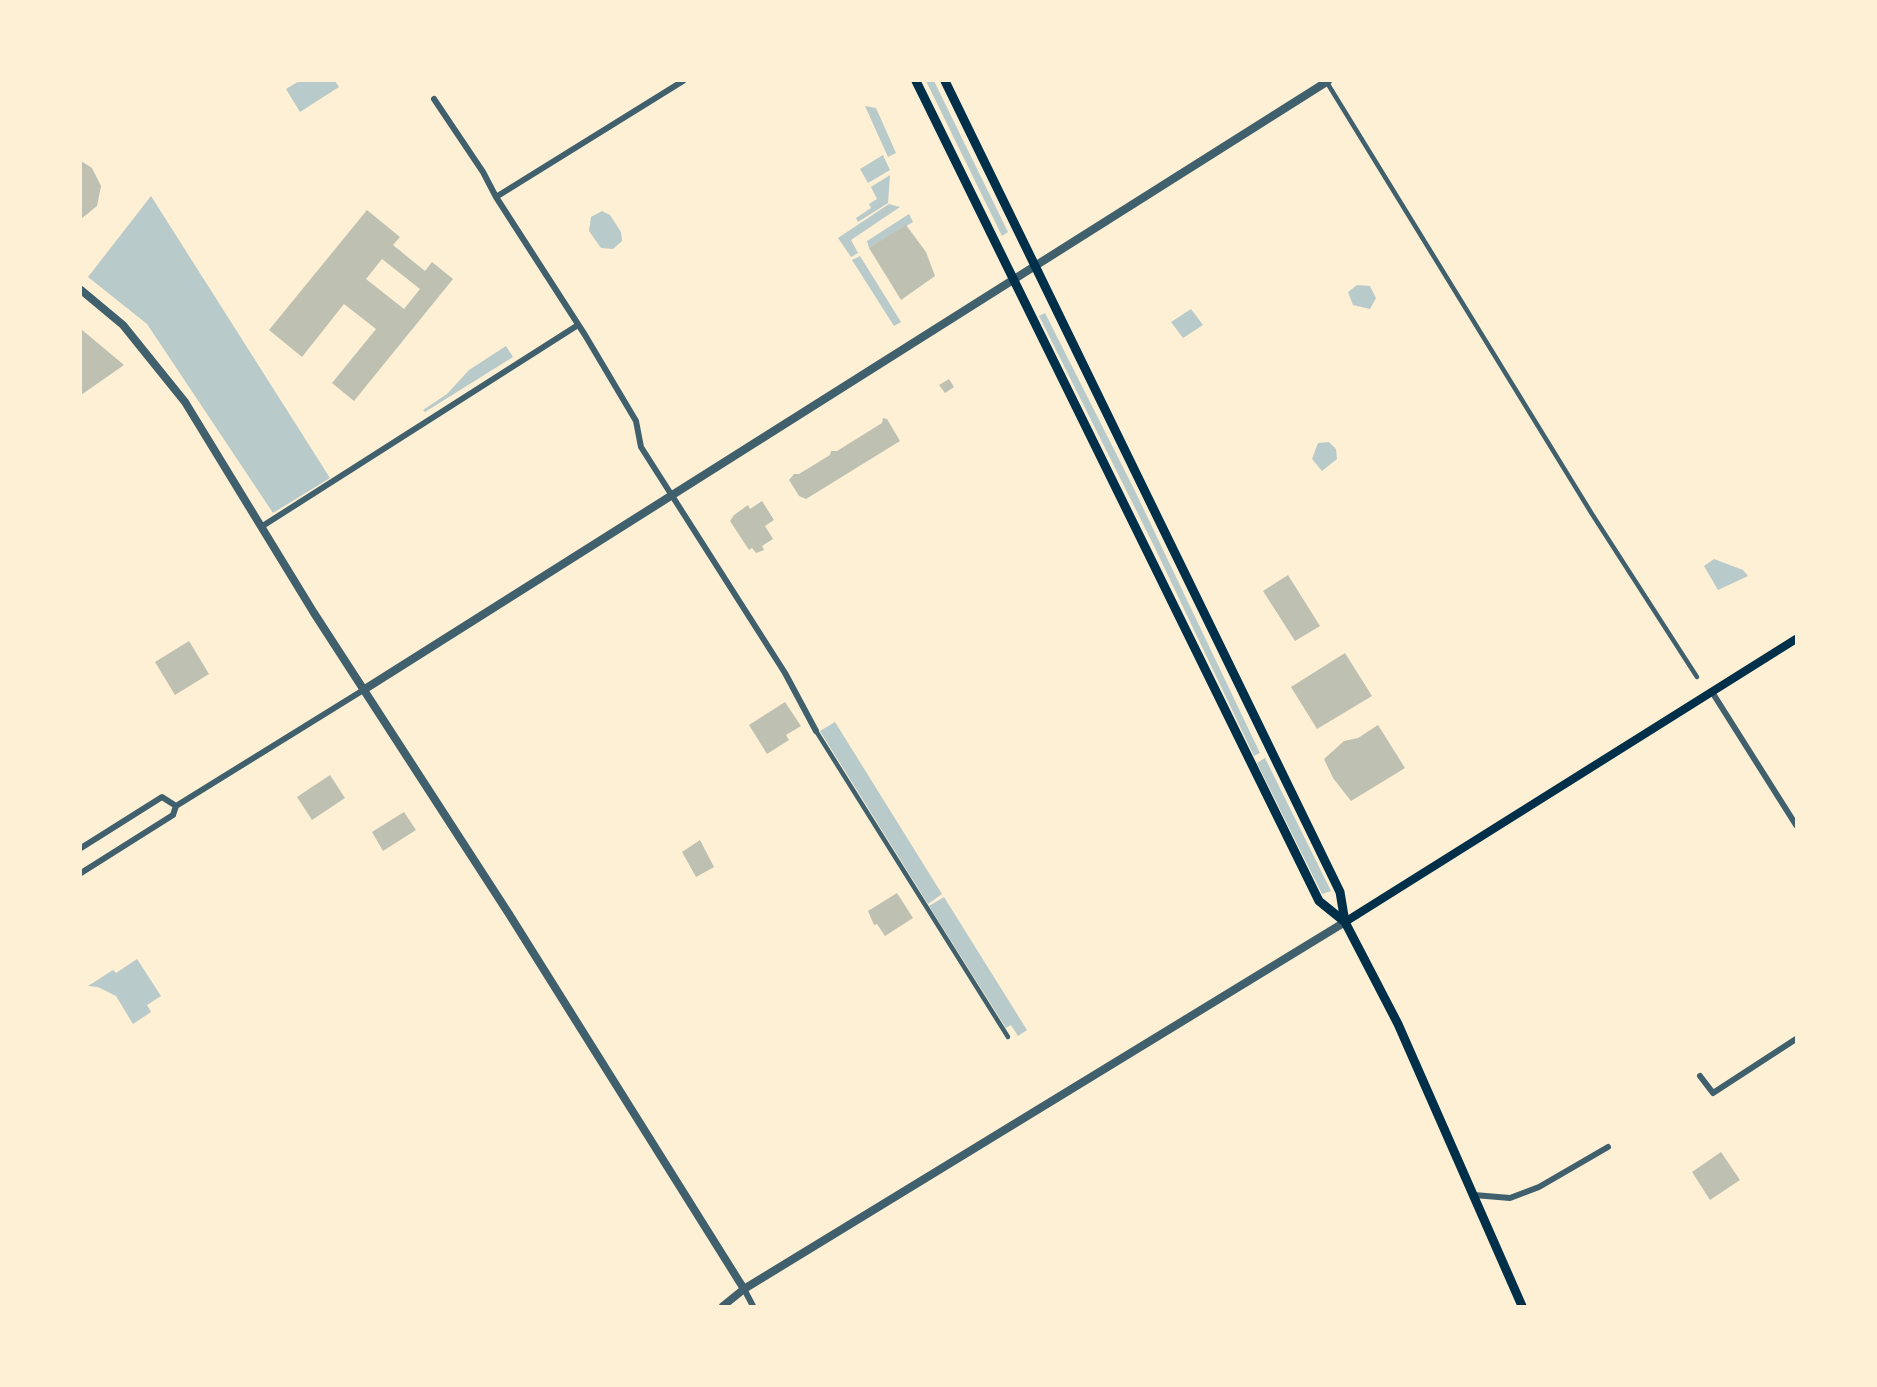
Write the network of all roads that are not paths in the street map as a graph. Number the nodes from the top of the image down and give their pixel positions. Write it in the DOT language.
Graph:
graph roads {
  1 [pos="683,81"];
  2 [pos="916,81"];
  3 [pos="945,81"];
  4 [pos="1327,81"];
  5 [pos="434,99"];
  6 [pos="496,197"];
  7 [pos="1035,266"];
  8 [pos="1014,279"];
  9 [pos="81,290"];
  10 [pos="578,325"];
  11 [pos="670,495"];
  12 [pos="261,527"];
  13 [pos="1796,639"];
  14 [pos="1697,676"];
  15 [pos="364,689"];
  16 [pos="1712,692"];
  17 [pos="816,730"];
  18 [pos="176,806"];
  19 [pos="1796,825"];
  20 [pos="81,848"];
  21 [pos="81,873"];
  22 [pos="1345,922"];
  23 [pos="1008,1037"];
  24 [pos="1796,1039"];
  25 [pos="1700,1076"];
  26 [pos="1608,1147"];
  27 [pos="1474,1195"];
  28 [pos="744,1289"];
  29 [pos="723,1306"];
  30 [pos="753,1306"];
  31 [pos="1522,1306"];
  1 -- 6 [label="street"];
  2 -- 8 [label="main road"];
  3 -- 7 [label="main road"];
  4 -- 7 [label="street"];
  4 -- 14 [label="street"];
  5 -- 6 [label="street"];
  6 -- 10 [label="street"];
  7 -- 8 [label="street"];
  7 -- 22 [label="main road"];
  8 -- 11 [label="street"];
  8 -- 22 [label="main road"];
  9 -- 12 [label="street"];
  10 -- 11 [label="street"];
  10 -- 12 [label="street"];
  11 -- 15 [label="street"];
  11 -- 17 [label="street"];
  12 -- 15 [label="street"];
  13 -- 16 [label="main road"];
  15 -- 18 [label="street"];
  15 -- 28 [label="street"];
  16 -- 19 [label="street"];
  16 -- 22 [label="main road"];
  17 -- 23 [label="street"];
  18 -- 20 [label="street"];
  18 -- 21 [label="street"];
  22 -- 27 [label="main road"];
  22 -- 28 [label="street"];
  24 -- 25 [label="street"];
  26 -- 27 [label="street"];
  27 -- 31 [label="main road"];
  28 -- 29 [label="street"];
  28 -- 30 [label="street"];
}
